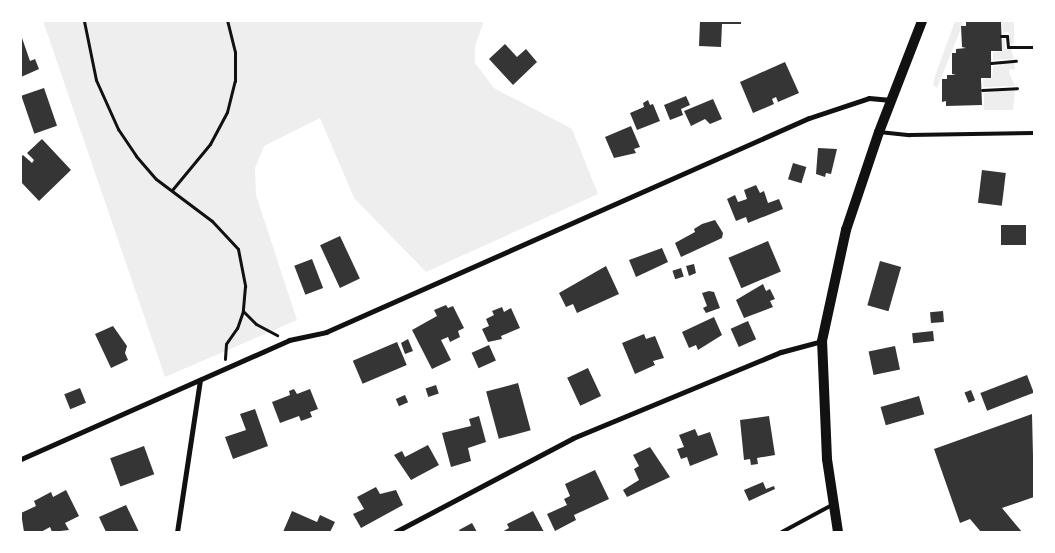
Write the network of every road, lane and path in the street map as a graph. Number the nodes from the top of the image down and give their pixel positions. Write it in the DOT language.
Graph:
graph roads {
  1 [pos="84,21"];
  2 [pos="228,21"];
  3 [pos="922,21"];
  4 [pos="1001,36"];
  5 [pos="1034,47"];
  6 [pos="1016,61"];
  7 [pos="991,63"];
  8 [pos="1017,88"];
  9 [pos="982,90"];
  10 [pos="891,100"];
  11 [pos="878,132"];
  12 [pos="1034,133"];
  13 [pos="172,190"];
  14 [pos="242,311"];
  15 [pos="289,340"];
  16 [pos="822,341"];
  17 [pos="224,369"];
  18 [pos="200,380"];
  19 [pos="21,459"];
  20 [pos="834,504"];
  21 [pos="177,532"];
  22 [pos="396,532"];
  23 [pos="782,532"];
  24 [pos="838,532"];
  1 -- 13 [label="path"];
  2 -- 13 [label="path"];
  3 -- 10 [label="main road"];
  4 -- 5 [label="path"];
  6 -- 7 [label="path"];
  8 -- 9 [label="path"];
  10 -- 11 [label="main road"];
  10 -- 15 [label="street"];
  11 -- 12 [label="lane"];
  11 -- 16 [label="main road"];
  13 -- 14 [label="path"];
  14 -- 15 [label="path"];
  14 -- 17 [label="path"];
  15 -- 17 [label="street"];
  16 -- 20 [label="main road"];
  16 -- 22 [label="street"];
  17 -- 18 [label="street"];
  18 -- 19 [label="street"];
  18 -- 21 [label="street"];
  20 -- 23 [label="lane"];
  20 -- 24 [label="main road"];
}
